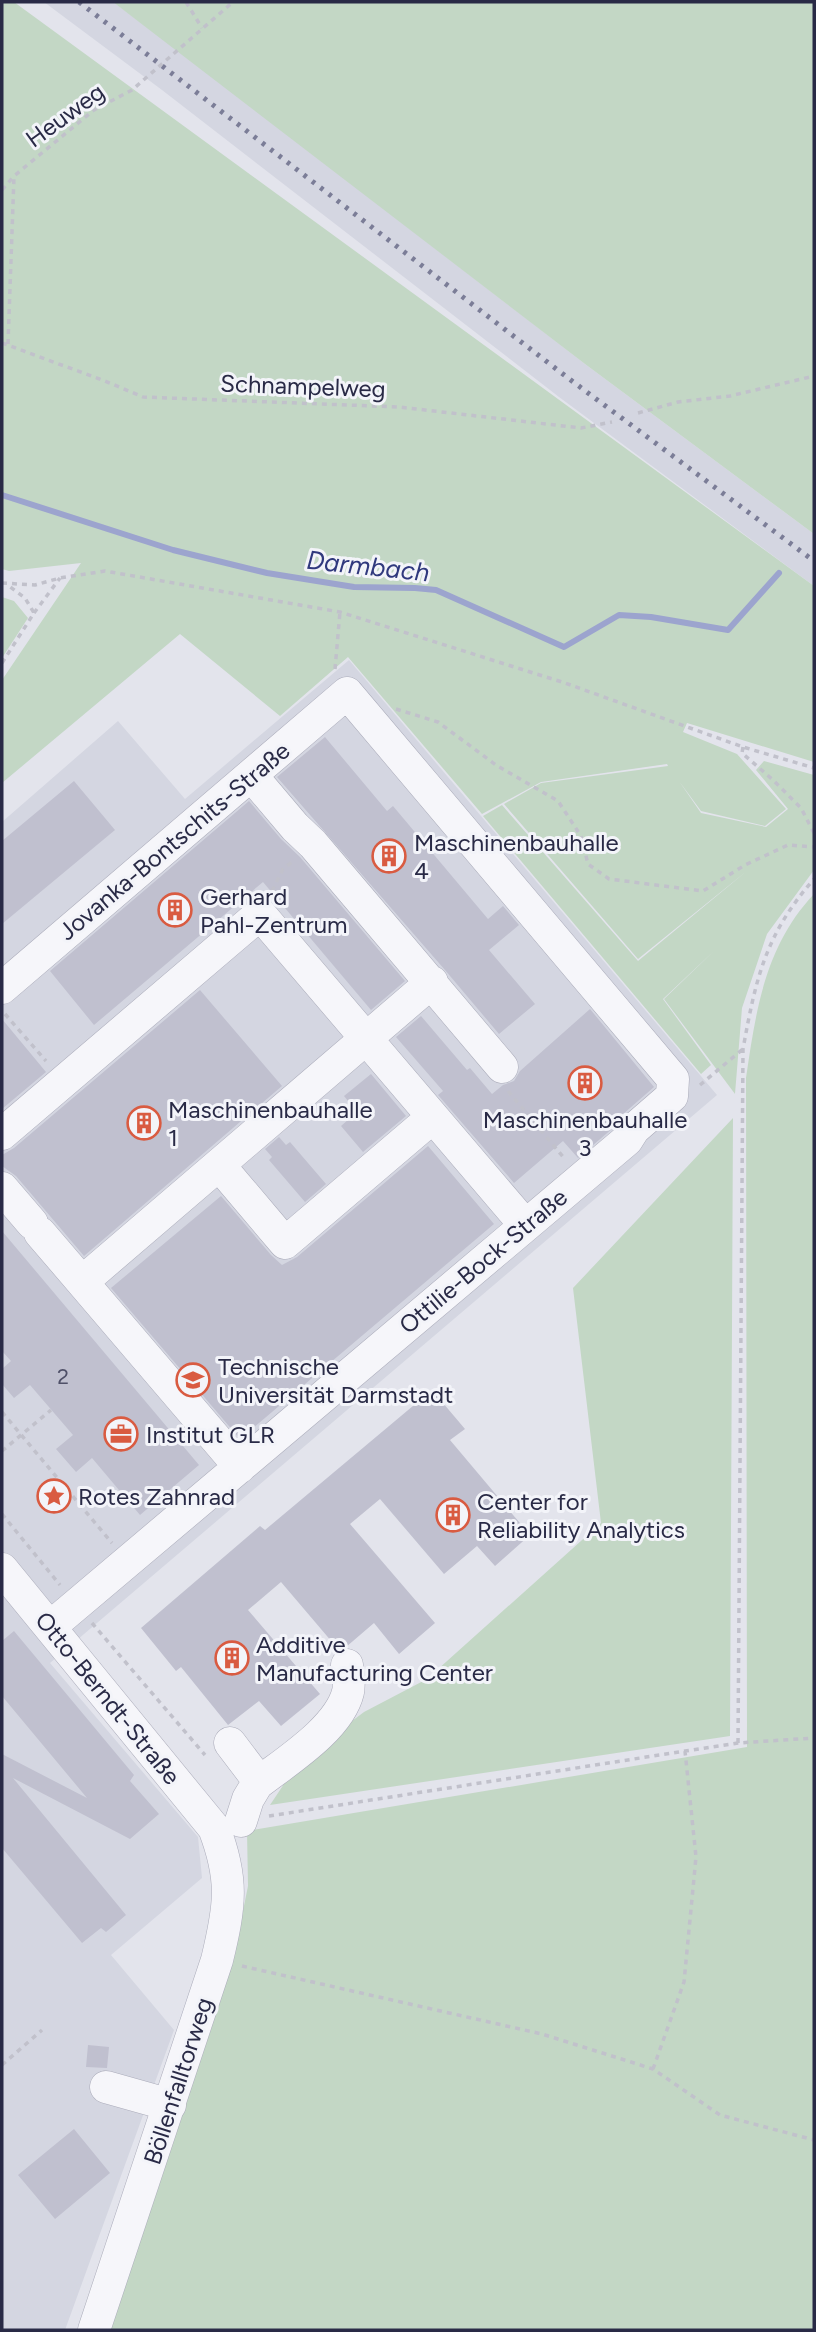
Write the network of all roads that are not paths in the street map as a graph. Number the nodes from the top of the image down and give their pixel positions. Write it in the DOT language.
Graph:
graph roads {
  1 [pos="347,693"];
  2 [pos="251,775"];
  3 [pos="432,982"];
  4 [pos="2,988"];
  5 [pos="366,1039"];
  6 [pos="502,1067"];
  7 [pos="433,1116"];
  8 [pos="2,1134"];
  9 [pos="219,1165"];
  10 [pos="2,1188"];
  11 [pos="525,1225"];
  12 [pos="82,1282"];
  13 [pos="240,1466"];
  14 [pos="2,1569"];
  15 [pos="50,1627"];
  16 [pos="347,1665"];
  17 [pos="221,1753"];
  18 [pos="257,1784"];
  19 [pos="227,1824"];
  20 [pos="106,2087"];
  21 [pos="170,2105"];
  22 [pos="94,2330"];
  1 -- 2 [label="street, Jovanka-Bontschits-Straße"];
  1 -- 11 [label="street, Ottilie-Bock-Straße"];
  2 -- 3 [label="street"];
  2 -- 4 [label="street, Jovanka-Bontschits-Straße"];
  3 -- 5 [label="street"];
  3 -- 6 [label="street"];
  5 -- 7 [label="street"];
  5 -- 8 [label="street"];
  5 -- 9 [label="street"];
  7 -- 9 [label="street"];
  7 -- 11 [label="street"];
  9 -- 12 [label="street"];
  10 -- 12 [label="street"];
  11 -- 13 [label="street, Ottilie-Bock-Straße"];
  12 -- 13 [label="street"];
  13 -- 15 [label="street, Ottilie-Bock-Straße"];
  14 -- 15 [label="street, Otto-Berndt-Straße"];
  15 -- 19 [label="street, Otto-Berndt-Straße"];
  16 -- 18 [label="street"];
  17 -- 18 [label="street"];
  18 -- 19 [label="street"];
  19 -- 21 [label="street, Böllenfalltorweg"];
  20 -- 21 [label="street"];
  21 -- 22 [label="street, Böllenfalltorweg"];
}
